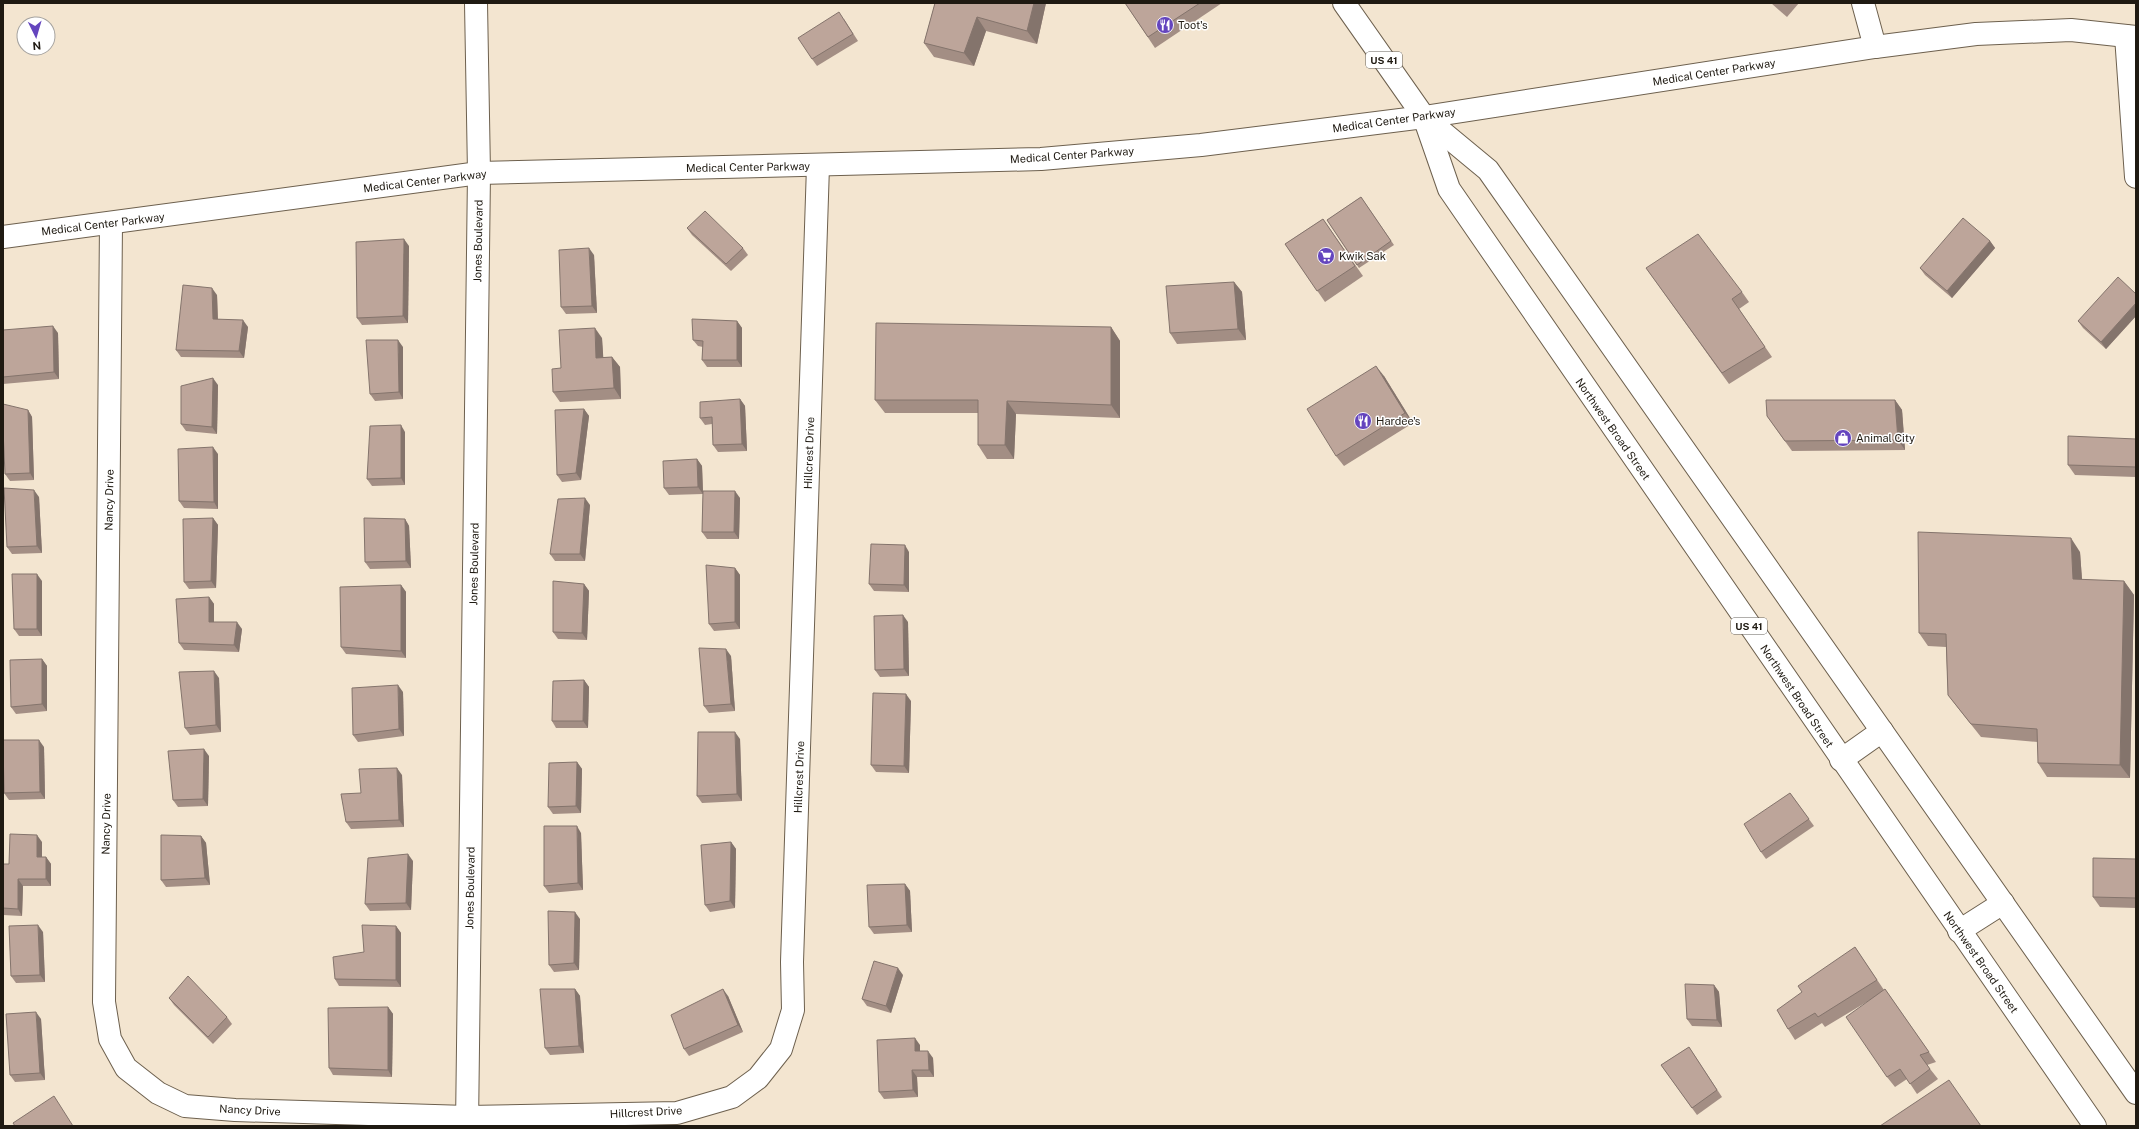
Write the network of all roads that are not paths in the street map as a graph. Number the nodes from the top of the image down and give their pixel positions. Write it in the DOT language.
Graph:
graph roads {
  1 [pos="476,3"];
  2 [pos="1344,3"];
  3 [pos="1863,3"];
  4 [pos="2131,37"];
  5 [pos="1875,48"];
  6 [pos="1424,116"];
  7 [pos="818,166"];
  8 [pos="479,173"];
  9 [pos="2136,177"];
  10 [pos="111,224"];
  11 [pos="3,237"];
  12 [pos="1882,731"];
  13 [pos="1841,760"];
  14 [pos="2004,903"];
  15 [pos="1959,931"];
  16 [pos="2136,1093"];
  17 [pos="467,1122"];
  18 [pos="2095,1126"];
  1 -- 8 [label="main road, Jones Boulevard"];
  2 -- 6 [label="main road, Northwest Broad Street / US 41"];
  3 -- 5 [label="main road"];
  4 -- 5 [label="main road, Medical Center Parkway"];
  4 -- 9 [label="main road"];
  5 -- 6 [label="main road, Medical Center Parkway"];
  6 -- 7 [label="main road, Medical Center Parkway"];
  6 -- 12 [label="main road, Northwest Broad Street / US 41"];
  6 -- 13 [label="main road, Northwest Broad Street / US 41"];
  7 -- 8 [label="main road, Medical Center Parkway"];
  7 -- 17 [label="main road, Hillcrest Drive"];
  8 -- 10 [label="main road, Medical Center Parkway"];
  8 -- 17 [label="main road, Jones Boulevard"];
  10 -- 11 [label="main road, Medical Center Parkway"];
  10 -- 17 [label="main road, Nancy Drive"];
  12 -- 13 [label="main road"];
  12 -- 14 [label="main road, Northwest Broad Street / US 41"];
  13 -- 15 [label="main road, Northwest Broad Street / US 41"];
  14 -- 15 [label="main road"];
  14 -- 16 [label="main road, Northwest Broad Street / US 41"];
  15 -- 18 [label="main road, Northwest Broad Street / US 41"];
}
